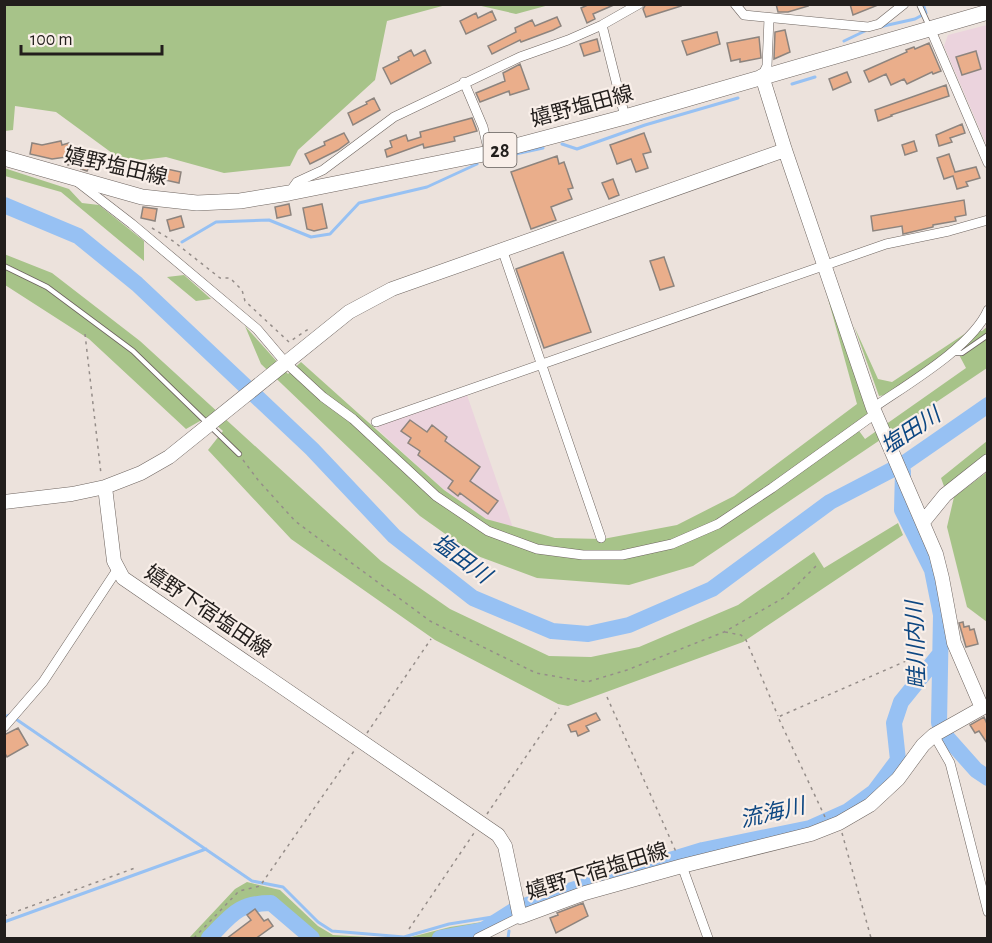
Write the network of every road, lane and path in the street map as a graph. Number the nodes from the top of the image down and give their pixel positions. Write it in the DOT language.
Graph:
graph roads {
  1 [pos="639,4"];
  2 [pos="735,4"];
  3 [pos="904,4"];
  4 [pos="918,4"];
  5 [pos="987,12"];
  6 [pos="769,18"];
  7 [pos="926,20"];
  8 [pos="602,25"];
  9 [pos="762,76"];
  10 [pos="464,82"];
  11 [pos="624,117"];
  12 [pos="785,150"];
  13 [pos="489,153"];
  14 [pos="4,158"];
  15 [pos="987,163"];
  16 [pos="75,180"];
  17 [pos="289,193"];
  18 [pos="987,220"];
  19 [pos="146,224"];
  20 [pos="502,249"];
  21 [pos="825,265"];
  22 [pos="4,266"];
  23 [pos="987,310"];
  24 [pos="315,324"];
  25 [pos="85,334"];
  26 [pos="987,335"];
  27 [pos="951,353"];
  28 [pos="285,362"];
  29 [pos="541,364"];
  30 [pos="875,413"];
  31 [pos="376,422"];
  32 [pos="210,426"];
  33 [pos="239,454"];
  34 [pos="987,461"];
  35 [pos="105,487"];
  36 [pos="4,502"];
  37 [pos="920,516"];
  38 [pos="601,538"];
  39 [pos="817,565"];
  40 [pos="117,570"];
  41 [pos="724,632"];
  42 [pos="431,639"];
  43 [pos="913,658"];
  44 [pos="607,697"];
  45 [pos="985,711"];
  46 [pos="778,717"];
  47 [pos="10,721"];
  48 [pos="934,735"];
  49 [pos="361,741"];
  50 [pos="824,815"];
  51 [pos="839,823"];
  52 [pos="676,851"];
  53 [pos="682,866"];
  54 [pos="135,868"];
  55 [pos="987,912"];
  56 [pos="4,916"];
  57 [pos="520,917"];
  58 [pos="194,939"];
  59 [pos="478,939"];
  60 [pos="708,939"];
  61 [pos="871,939"];
  1 -- 8 [label="street"];
  2 -- 6 [label="street"];
  3 -- 6 [label="street"];
  4 -- 7 [label="lane"];
  5 -- 7 [label="main road, 嬉野塩田線 / 28"];
  6 -- 9 [label="street"];
  7 -- 9 [label="main road, 嬉野塩田線 / 28"];
  7 -- 15 [label="street"];
  8 -- 10 [label="street"];
  8 -- 11 [label="street"];
  9 -- 11 [label="main road, 嬉野塩田線 / 28"];
  9 -- 12 [label="main road, 嬉野下宿塩田線"];
  10 -- 13 [label="street"];
  10 -- 17 [label="street"];
  11 -- 13 [label="main road, 嬉野塩田線 / 28"];
  12 -- 20 [label="main road"];
  12 -- 21 [label="main road, 嬉野下宿塩田線"];
  13 -- 17 [label="main road, 嬉野塩田線 / 28"];
  14 -- 16 [label="main road, 嬉野塩田線 / 28"];
  16 -- 17 [label="main road, 嬉野塩田線 / 28"];
  16 -- 28 [label="street"];
  18 -- 21 [label="street"];
  19 -- 24 [label="path"];
  20 -- 28 [label="main road"];
  20 -- 29 [label="street"];
  21 -- 29 [label="street"];
  21 -- 30 [label="main road, 嬉野下宿塩田線"];
  22 -- 32 [label="lane"];
  23 -- 27 [label="street"];
  25 -- 35 [label="path"];
  26 -- 27 [label="lane"];
  27 -- 30 [label="street"];
  28 -- 30 [label="street"];
  28 -- 32 [label="main road"];
  29 -- 31 [label="street"];
  29 -- 38 [label="street"];
  30 -- 37 [label="main road, 嬉野下宿塩田線"];
  32 -- 33 [label="lane"];
  32 -- 35 [label="main road"];
  33 -- 41 [label="path"];
  34 -- 37 [label="main road"];
  35 -- 36 [label="main road"];
  35 -- 40 [label="main road, 嬉野下宿塩田線"];
  37 -- 45 [label="main road, 嬉野下宿塩田線"];
  39 -- 41 [label="path"];
  40 -- 47 [label="street"];
  40 -- 49 [label="main road, 嬉野下宿塩田線"];
  41 -- 46 [label="path"];
  42 -- 49 [label="path"];
  43 -- 46 [label="path"];
  44 -- 52 [label="path"];
  45 -- 48 [label="main road, 嬉野下宿塩田線"];
  46 -- 50 [label="path"];
  48 -- 51 [label="main road, 嬉野下宿塩田線"];
  48 -- 55 [label="street"];
  49 -- 57 [label="main road, 嬉野下宿塩田線"];
  49 -- 58 [label="path"];
  51 -- 53 [label="main road, 嬉野下宿塩田線"];
  51 -- 61 [label="path"];
  53 -- 57 [label="main road, 嬉野下宿塩田線"];
  53 -- 60 [label="street"];
  54 -- 56 [label="path"];
  57 -- 59 [label="street"];
}
